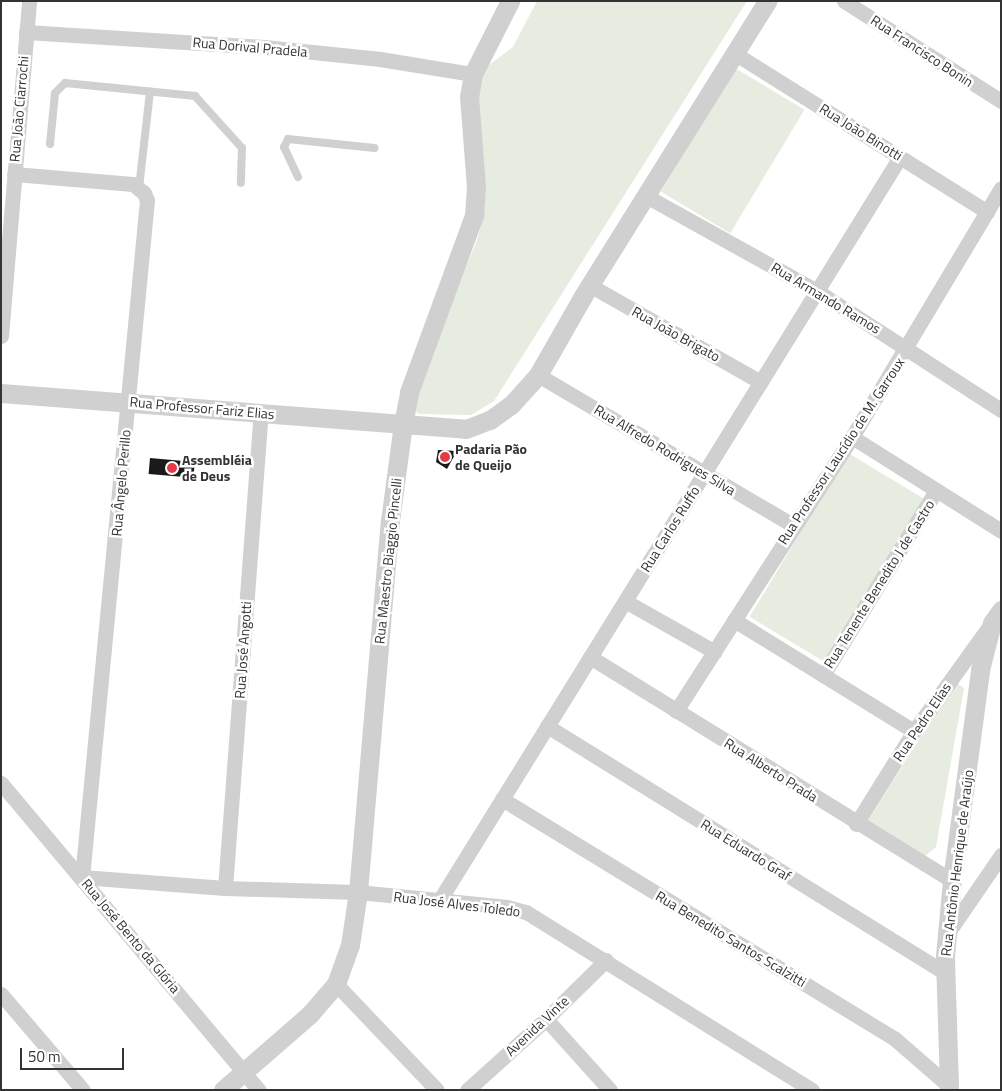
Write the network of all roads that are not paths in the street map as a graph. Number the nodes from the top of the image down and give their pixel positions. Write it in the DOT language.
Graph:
graph roads {
  1 [pos="28,1"];
  2 [pos="510,1"];
  3 [pos="767,1"];
  4 [pos="844,1"];
  5 [pos="26,32"];
  6 [pos="734,53"];
  7 [pos="473,74"];
  8 [pos="150,92"];
  9 [pos="1001,102"];
  10 [pos="50,144"];
  11 [pos="375,148"];
  12 [pos="900,157"];
  13 [pos="14,174"];
  14 [pos="298,177"];
  15 [pos="241,183"];
  16 [pos="139,188"];
  17 [pos="1001,188"];
  18 [pos="646,196"];
  19 [pos="987,212"];
  20 [pos="591,286"];
  21 [pos="817,291"];
  22 [pos="1,336"];
  23 [pos="907,346"];
  24 [pos="538,374"];
  25 [pos="761,382"];
  26 [pos="1,393"];
  27 [pos="128,402"];
  28 [pos="1001,410"];
  29 [pos="261,413"];
  30 [pos="403,424"];
  31 [pos="852,437"];
  32 [pos="704,473"];
  33 [pos="935,492"];
  34 [pos="793,525"];
  35 [pos="1001,531"];
  36 [pos="625,601"];
  37 [pos="996,616"];
  38 [pos="734,620"];
  39 [pos="715,652"];
  40 [pos="590,657"];
  41 [pos="980,670"];
  42 [pos="823,675"];
  43 [pos="676,712"];
  44 [pos="547,726"];
  45 [pos="914,731"];
  46 [pos="1,784"];
  47 [pos="502,799"];
  48 [pos="856,824"];
  49 [pos="1001,855"];
  50 [pos="82,877"];
  51 [pos="952,882"];
  52 [pos="225,888"];
  53 [pos="358,892"];
  54 [pos="439,901"];
  55 [pos="947,934"];
  56 [pos="606,960"];
  57 [pos="945,973"];
  58 [pos="336,984"];
  59 [pos="1,994"];
  60 [pos="546,1019"];
  61 [pos="243,1072"];
  62 [pos="949,1089"];
  63 [pos="83,1090"];
  64 [pos="223,1090"];
  65 [pos="259,1090"];
  66 [pos="437,1090"];
  67 [pos="467,1090"];
  68 [pos="610,1090"];
  69 [pos="812,1090"];
  1 -- 5 [label="street, Rua João Ciarrochi"];
  2 -- 7 [label="street, Rua Maestro Biaggio Pincelli"];
  3 -- 6 [label="street, Rua Professor Fariz Elias"];
  4 -- 9 [label="street, Rua Francisco Bonin"];
  5 -- 7 [label="street, Rua Dorival Pradela"];
  5 -- 13 [label="street, Rua João Ciarrochi"];
  6 -- 12 [label="street, Rua João Binotti"];
  6 -- 18 [label="street, Rua Professor Fariz Elias"];
  7 -- 30 [label="street, Rua Maestro Biaggio Pincelli"];
  8 -- 10 [label="lane"];
  8 -- 15 [label="lane"];
  8 -- 16 [label="lane"];
  11 -- 14 [label="lane"];
  12 -- 19 [label="street, Rua João Binotti"];
  12 -- 21 [label="street, Rua Carlos Ruffo"];
  13 -- 16 [label="street"];
  13 -- 22 [label="street, Rua João Ciarrochi"];
  16 -- 27 [label="street, Rua Ângelo Perillo"];
  17 -- 19 [label="street, Rua Professor Laucídio de M. Garroux"];
  18 -- 20 [label="street, Rua Professor Fariz Elias"];
  18 -- 21 [label="street, Rua Armando Ramos"];
  19 -- 23 [label="street, Rua Professor Laucídio de M. Garroux"];
  20 -- 24 [label="street, Rua Professor Fariz Elias"];
  20 -- 25 [label="street, Rua João Brigato"];
  21 -- 23 [label="street, Rua Armando Ramos"];
  21 -- 25 [label="street, Rua Carlos Ruffo"];
  23 -- 28 [label="street, Rua Armando Ramos"];
  23 -- 31 [label="street, Rua Professor Laucídio de M. Garroux"];
  24 -- 30 [label="street, Rua Professor Fariz Elias"];
  24 -- 32 [label="street, Rua Alfredo Rodrigues Silva"];
  25 -- 32 [label="street, Rua Carlos Ruffo"];
  26 -- 27 [label="street, Rua Professor Fariz Elias"];
  27 -- 29 [label="street, Rua Professor Fariz Elias"];
  27 -- 50 [label="street, Rua Ângelo Perillo"];
  29 -- 30 [label="street, Rua Professor Fariz Elias"];
  29 -- 52 [label="street, Rua José Angotti"];
  30 -- 53 [label="street, Rua Maestro Biaggio Pincelli"];
  31 -- 33 [label="street"];
  31 -- 34 [label="street, Rua Professor Laucídio de M. Garroux"];
  32 -- 34 [label="street, Rua Alfredo Rodrigues Silva"];
  32 -- 36 [label="street, Rua Carlos Ruffo"];
  33 -- 35 [label="street"];
  33 -- 42 [label="street, Rua Tenente Benedito J de Castro"];
  34 -- 38 [label="street, Rua Professor Laucídio de M. Garroux"];
  36 -- 39 [label="street"];
  36 -- 40 [label="street, Rua Carlos Ruffo"];
  37 -- 41 [label="street, Rua Pedro Elías"];
  37 -- 45 [label="street, Rua Pedro Elías"];
  38 -- 39 [label="street, Rua Professor Laucídio de M. Garroux"];
  38 -- 42 [label="street"];
  39 -- 43 [label="street, Rua Professor Laucídio de M. Garroux"];
  40 -- 43 [label="street, Rua Alberto Prada"];
  40 -- 44 [label="street, Rua Carlos Ruffo"];
  41 -- 51 [label="street, Rua Antônio Henrique de Araújo"];
  42 -- 45 [label="street"];
  43 -- 48 [label="street, Rua Alberto Prada"];
  44 -- 47 [label="street, Rua Carlos Ruffo"];
  44 -- 57 [label="street, Rua Eduardo Graf"];
  45 -- 48 [label="street, Rua Pedro Elías"];
  46 -- 50 [label="street, Rua José Bento da Glória"];
  47 -- 54 [label="street, Rua Carlos Ruffo"];
  47 -- 62 [label="street, Rua Benedito Santos Scalzitti"];
  48 -- 51 [label="street, Rua Alberto Prada"];
  49 -- 55 [label="street"];
  50 -- 52 [label="street, Rua José Alves Toledo"];
  50 -- 61 [label="street, Rua José Bento da Glória"];
  51 -- 55 [label="street, Rua Antônio Henrique de Araújo"];
  52 -- 53 [label="street, Rua José Alves Toledo"];
  53 -- 54 [label="street, Rua José Alves Toledo"];
  53 -- 58 [label="street, Rua Maestro Biaggio Pincelli"];
  54 -- 56 [label="street, Rua José Alves Toledo"];
  55 -- 57 [label="street, Rua Antônio Henrique de Araújo"];
  56 -- 60 [label="street, Avenida Vinte"];
  56 -- 69 [label="street, Rua José Alves Toledo"];
  57 -- 62 [label="street, Rua Antônio Henrique de Araújo"];
  58 -- 61 [label="street, Rua Maestro Biaggio Pincelli"];
  58 -- 66 [label="street"];
  59 -- 63 [label="street"];
  60 -- 67 [label="street, Avenida Vinte"];
  60 -- 68 [label="street"];
  61 -- 64 [label="street, Rua Maestro Biaggio Pincelli"];
  61 -- 65 [label="street, Rua José Bento da Glória"];
}
